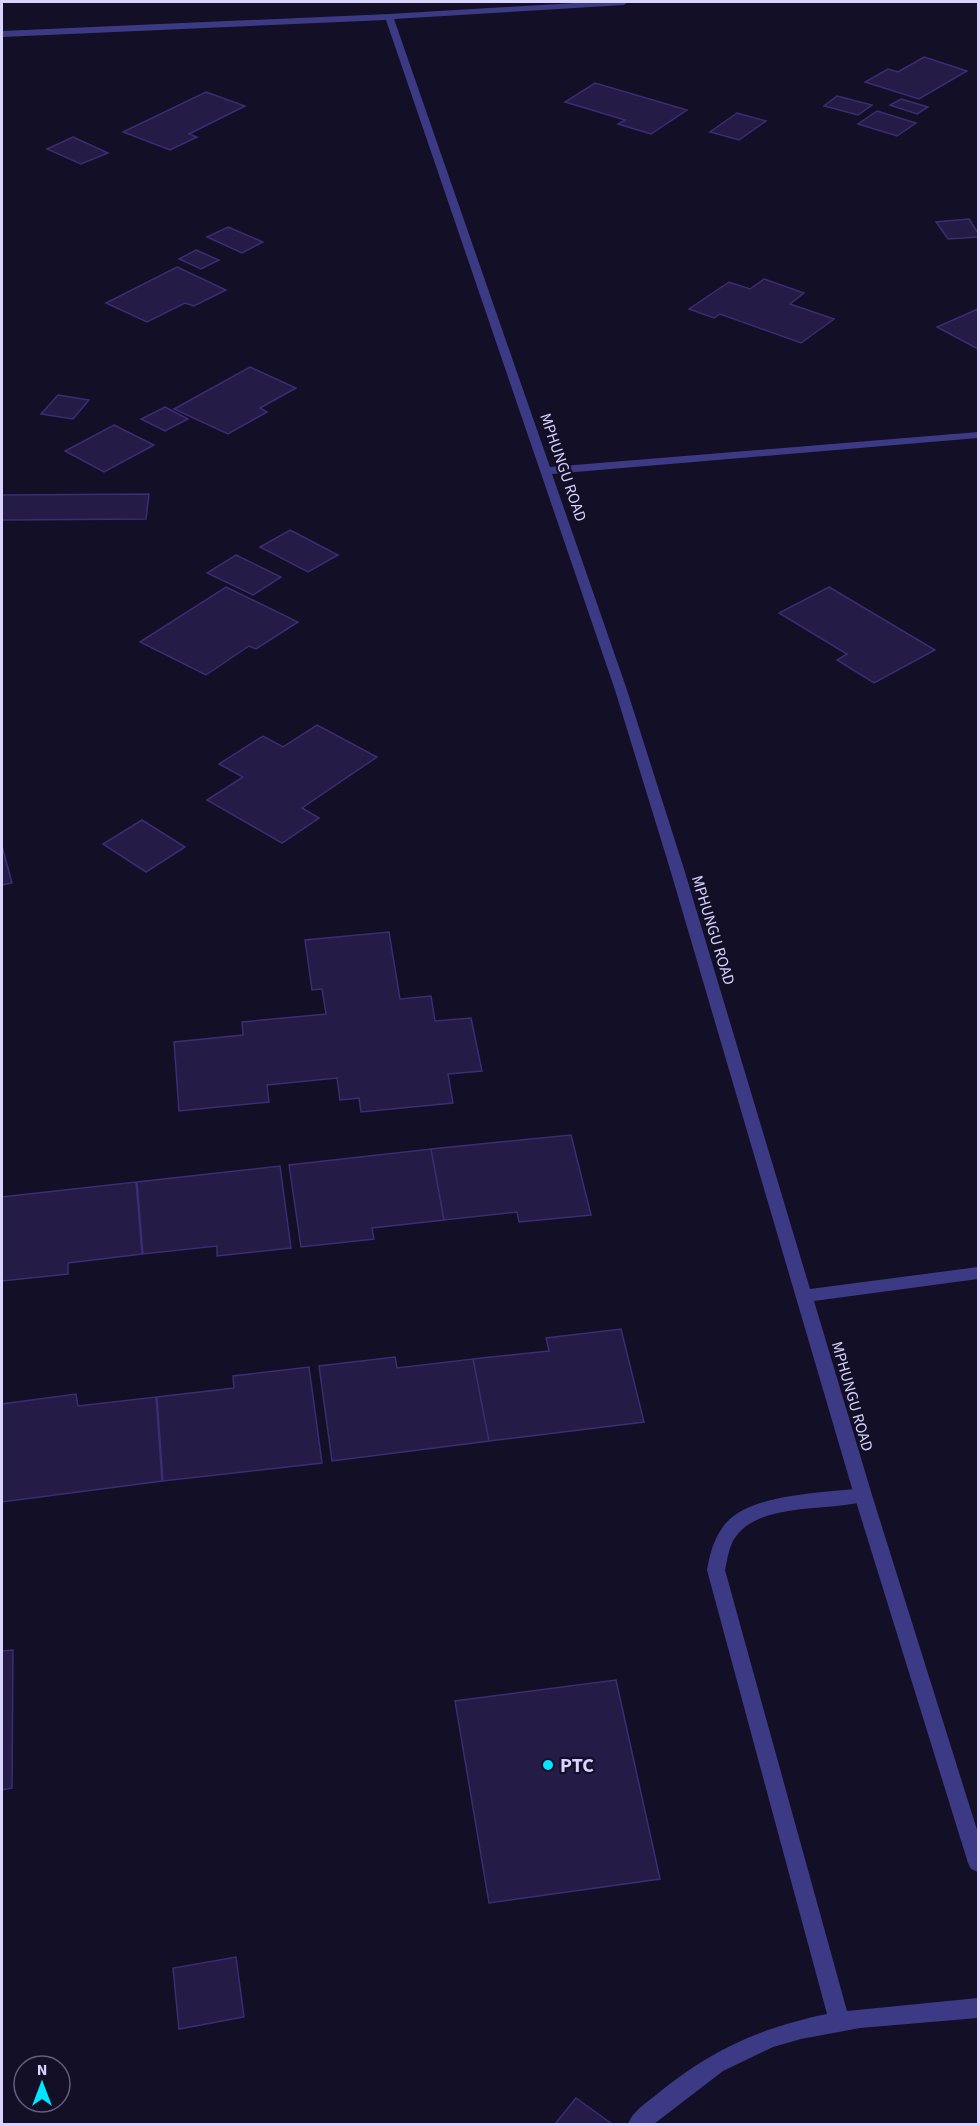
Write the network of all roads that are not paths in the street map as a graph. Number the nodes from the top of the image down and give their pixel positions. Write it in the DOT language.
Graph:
graph roads {
  1 [pos="624,2"];
  2 [pos="389,16"];
  3 [pos="2,34"];
  4 [pos="978,435"];
  5 [pos="546,471"];
  6 [pos="978,1273"];
  7 [pos="805,1296"];
  8 [pos="864,1495"];
  9 [pos="978,1863"];
  10 [pos="978,2008"];
  11 [pos="839,2021"];
  12 [pos="638,2124"];
  1 -- 2 [label="street"];
  2 -- 3 [label="street"];
  2 -- 5 [label="street, MPHUNGU ROAD"];
  4 -- 5 [label="street"];
  5 -- 7 [label="street, MPHUNGU ROAD"];
  6 -- 7 [label="street"];
  7 -- 8 [label="street, MPHUNGU ROAD"];
  8 -- 9 [label="street, MPHUNGU ROAD"];
  8 -- 11 [label="street"];
  10 -- 11 [label="street"];
  11 -- 12 [label="street"];
}
